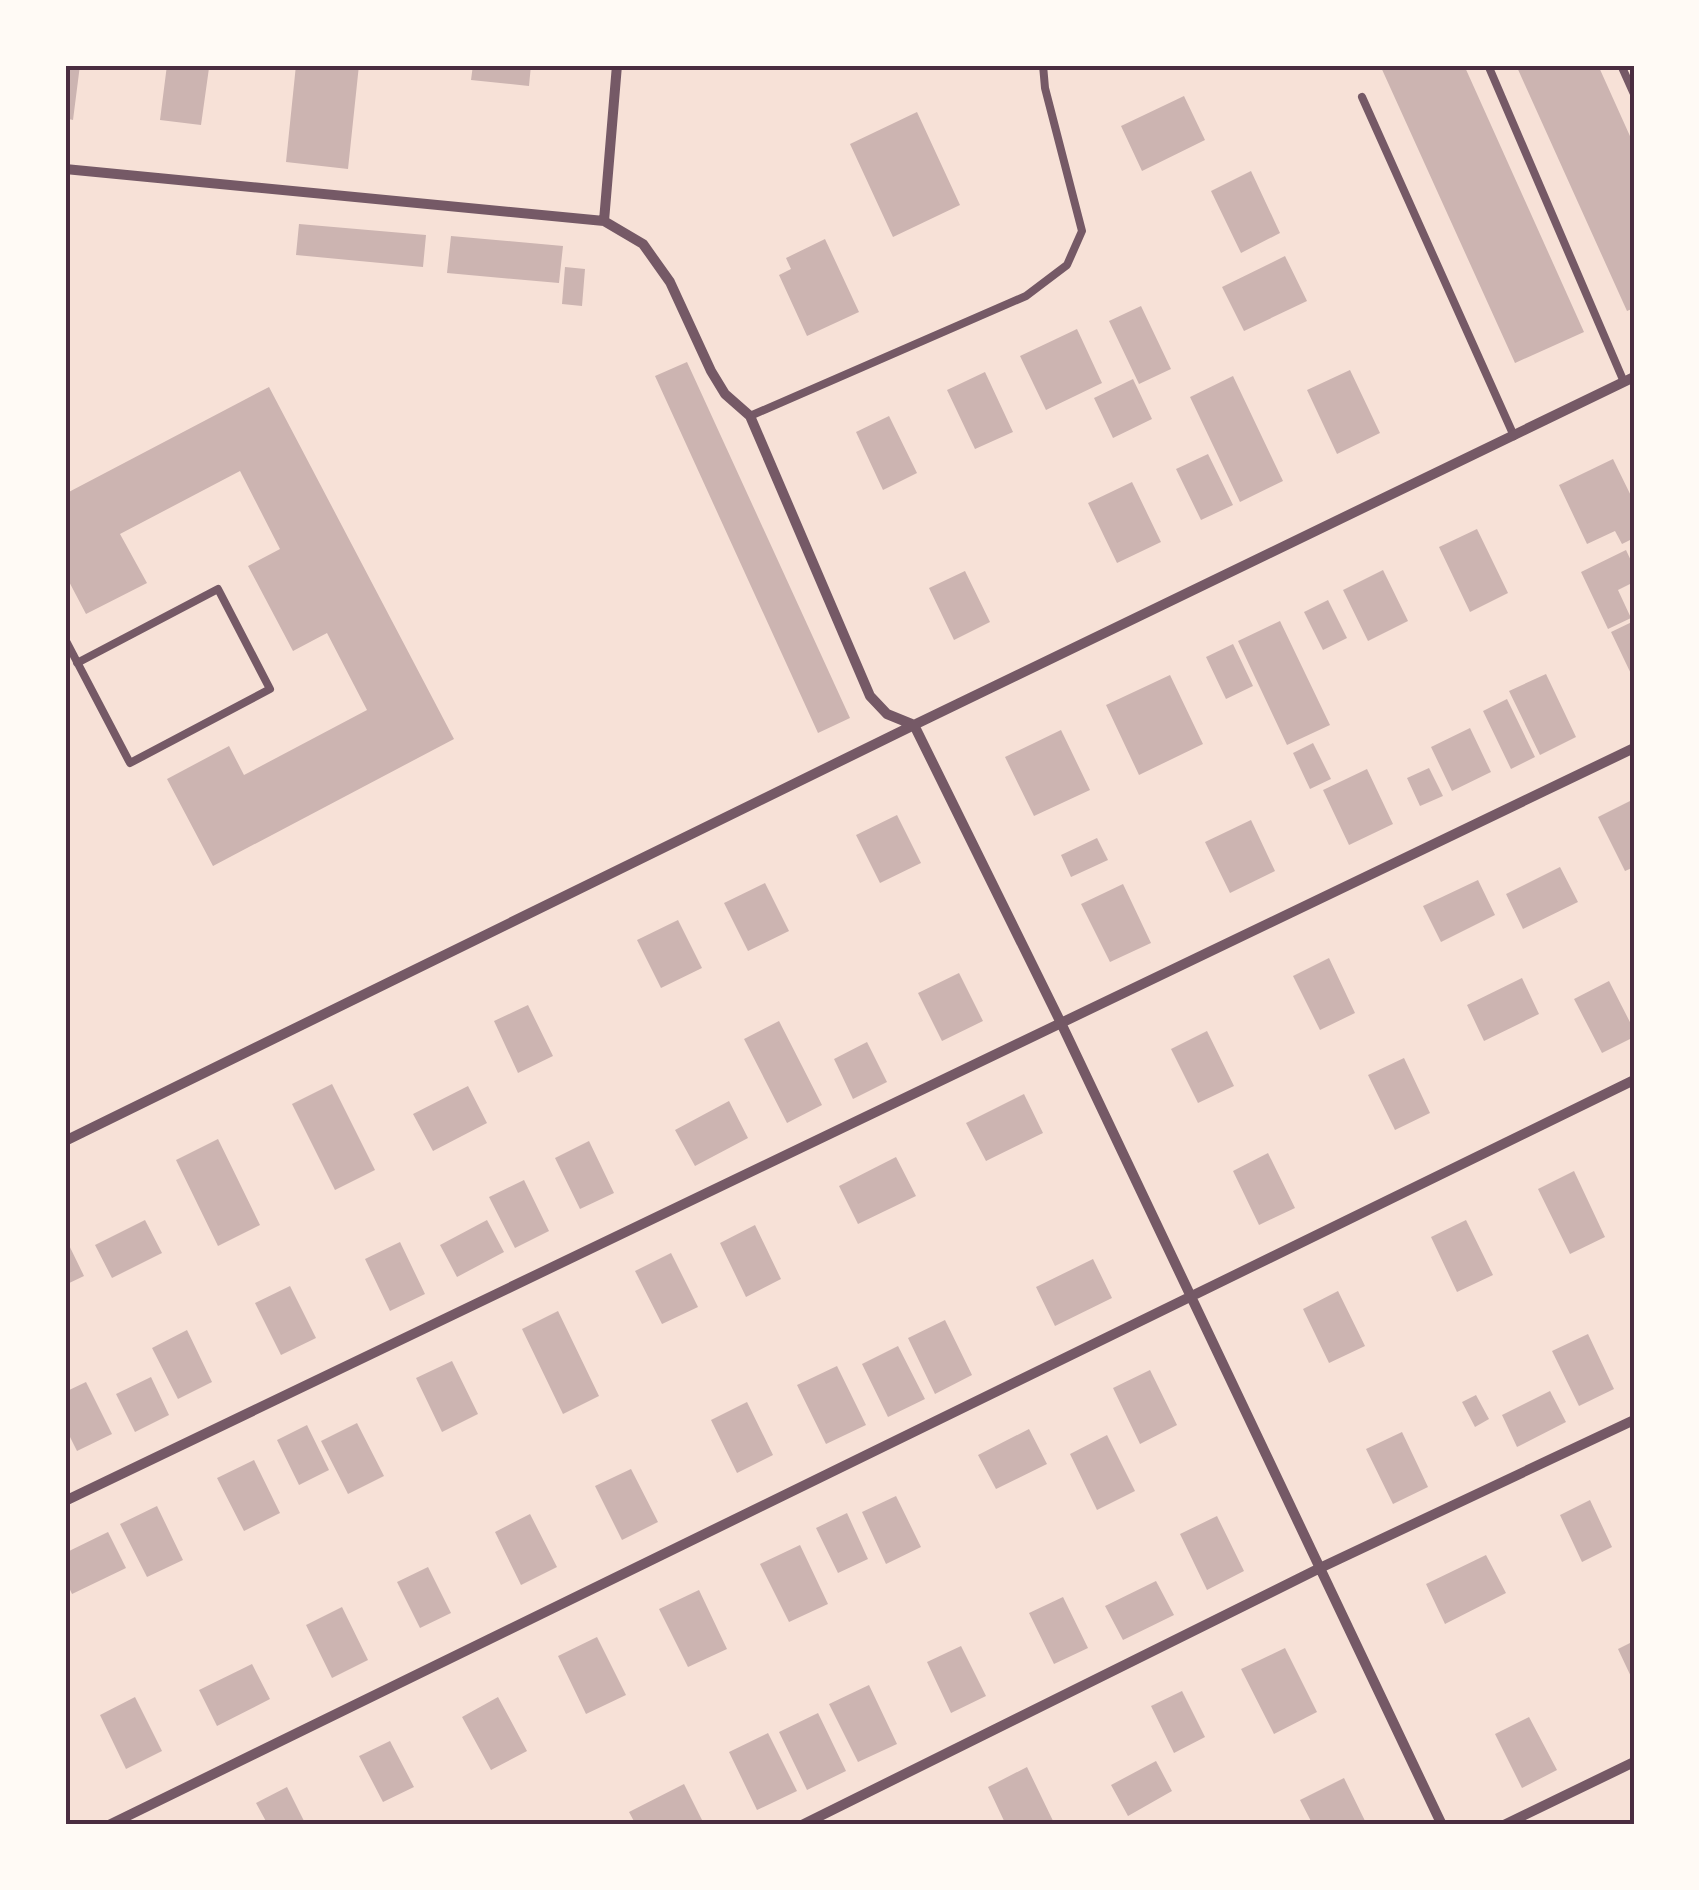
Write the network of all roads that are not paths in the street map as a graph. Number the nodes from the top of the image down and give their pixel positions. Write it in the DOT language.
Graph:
graph roads {
  1 [pos="616,65"];
  2 [pos="1042,65"];
  3 [pos="1488,65"];
  4 [pos="1620,65"];
  5 [pos="1634,94"];
  6 [pos="1362,97"];
  7 [pos="65,169"];
  8 [pos="604,220"];
  9 [pos="1629,380"];
  10 [pos="750,416"];
  11 [pos="1514,436"];
  12 [pos="65,639"];
  13 [pos="77,663"];
  14 [pos="914,725"];
  15 [pos="1634,748"];
  16 [pos="1061,1023"];
  17 [pos="1634,1080"];
  18 [pos="65,1141"];
  19 [pos="1191,1298"];
  20 [pos="1634,1420"];
  21 [pos="65,1501"];
  22 [pos="1320,1568"];
  23 [pos="1634,1762"];
  24 [pos="109,1825"];
  25 [pos="802,1825"];
  26 [pos="1442,1825"];
  27 [pos="1504,1825"];
  1 -- 8 [label="street"];
  2 -- 10 [label="lane"];
  3 -- 9 [label="lane"];
  4 -- 5 [label="lane"];
  6 -- 11 [label="lane"];
  7 -- 8 [label="street"];
  8 -- 10 [label="street"];
  9 -- 11 [label="street"];
  10 -- 14 [label="street"];
  11 -- 14 [label="street"];
  12 -- 13 [label="lane"];
  13 -- 13 [label="lane"];
  14 -- 16 [label="street"];
  14 -- 18 [label="street"];
  15 -- 16 [label="street"];
  16 -- 19 [label="street"];
  16 -- 21 [label="street"];
  17 -- 19 [label="street"];
  19 -- 22 [label="street"];
  19 -- 24 [label="street"];
  20 -- 22 [label="street"];
  22 -- 25 [label="street"];
  22 -- 26 [label="street"];
  23 -- 27 [label="street"];
}
